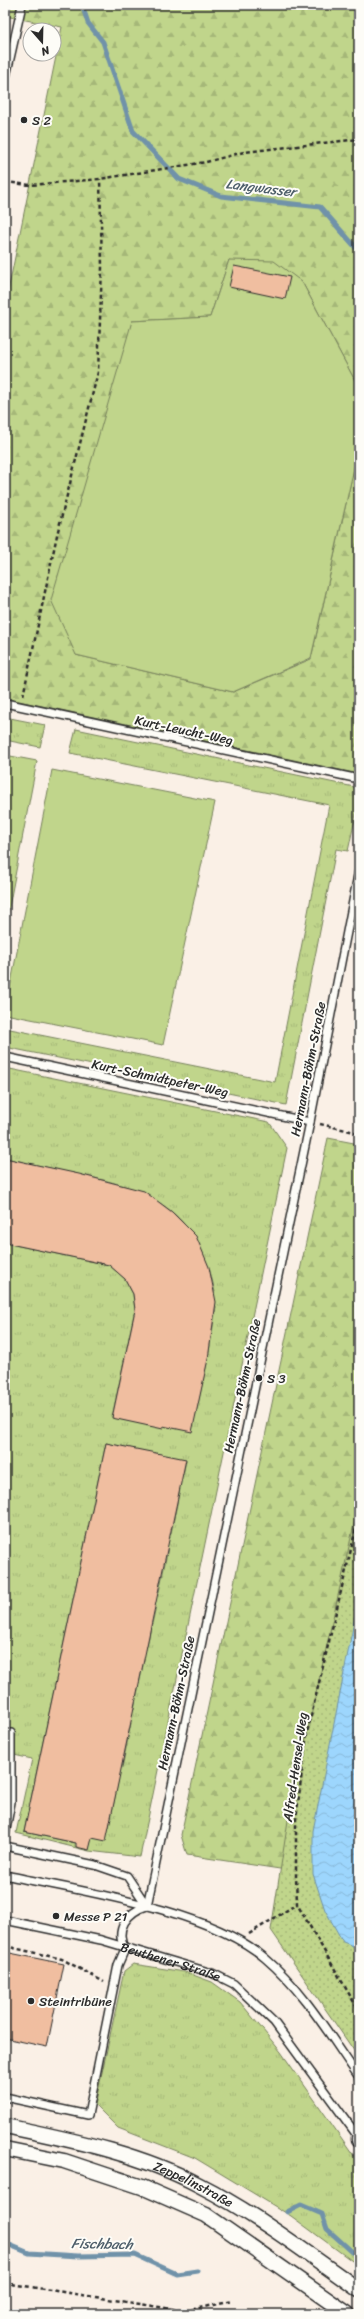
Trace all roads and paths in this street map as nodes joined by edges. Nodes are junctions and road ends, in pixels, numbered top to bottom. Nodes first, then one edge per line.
1 (22, 5) edge
2 (5, 81) edge
3 (359, 139) edge
4 (100, 179) junction
5 (5, 182) edge
6 (5, 703) edge
7 (21, 706) junction
8 (359, 779) edge
9 (359, 870) edge
10 (5, 1057) edge
11 (310, 1122) junction
12 (359, 1132) edge
13 (359, 1516) edge
14 (10, 1733) dead end
15 (5, 1835) edge
16 (5, 1846) edge
17 (5, 1875) edge
18 (298, 1904) junction
19 (147, 1906) junction
20 (5, 1920) edge
21 (238, 1940) junction
22 (5, 1946) edge
23 (125, 1949) junction
24 (114, 1986) junction
25 (359, 2011) edge
26 (359, 2077) edge
27 (5, 2097) edge
28 (5, 2126) edge
29 (359, 2138) edge
30 (5, 2149) edge
31 (5, 2283) edge
32 (359, 2290) edge
33 (232, 2301) dead end
34 (348, 2314) edge

1 - 2 lane
3 - 4 path
4 - 5 path
4 - 7 path
6 - 7 lane, Kurt-Leucht-Weg
7 - 8 lane, Kurt-Leucht-Weg
9 - 11 lane, Hermann-Böhm-Straße
10 - 11 lane, Kurt-Schmidtpeter-Weg
11 - 12 path
11 - 19 lane, Hermann-Böhm-Straße
13 - 18 path, Alfred-Hensel-Weg
14 - 15 lane
16 - 19 lane
17 - 19 lane
18 - 21 path
18 - 25 path, Alfred-Hensel-Weg
19 - 21 lane
19 - 23 lane, Beuthener Straße
20 - 23 lane
21 - 26 lane
22 - 24 path
23 - 24 lane
23 - 29 lane, Beuthener Straße
24 - 27 lane
28 - 32 street, Zeppelinstraße
30 - 34 street, Zeppelinstraße
31 - 33 path

